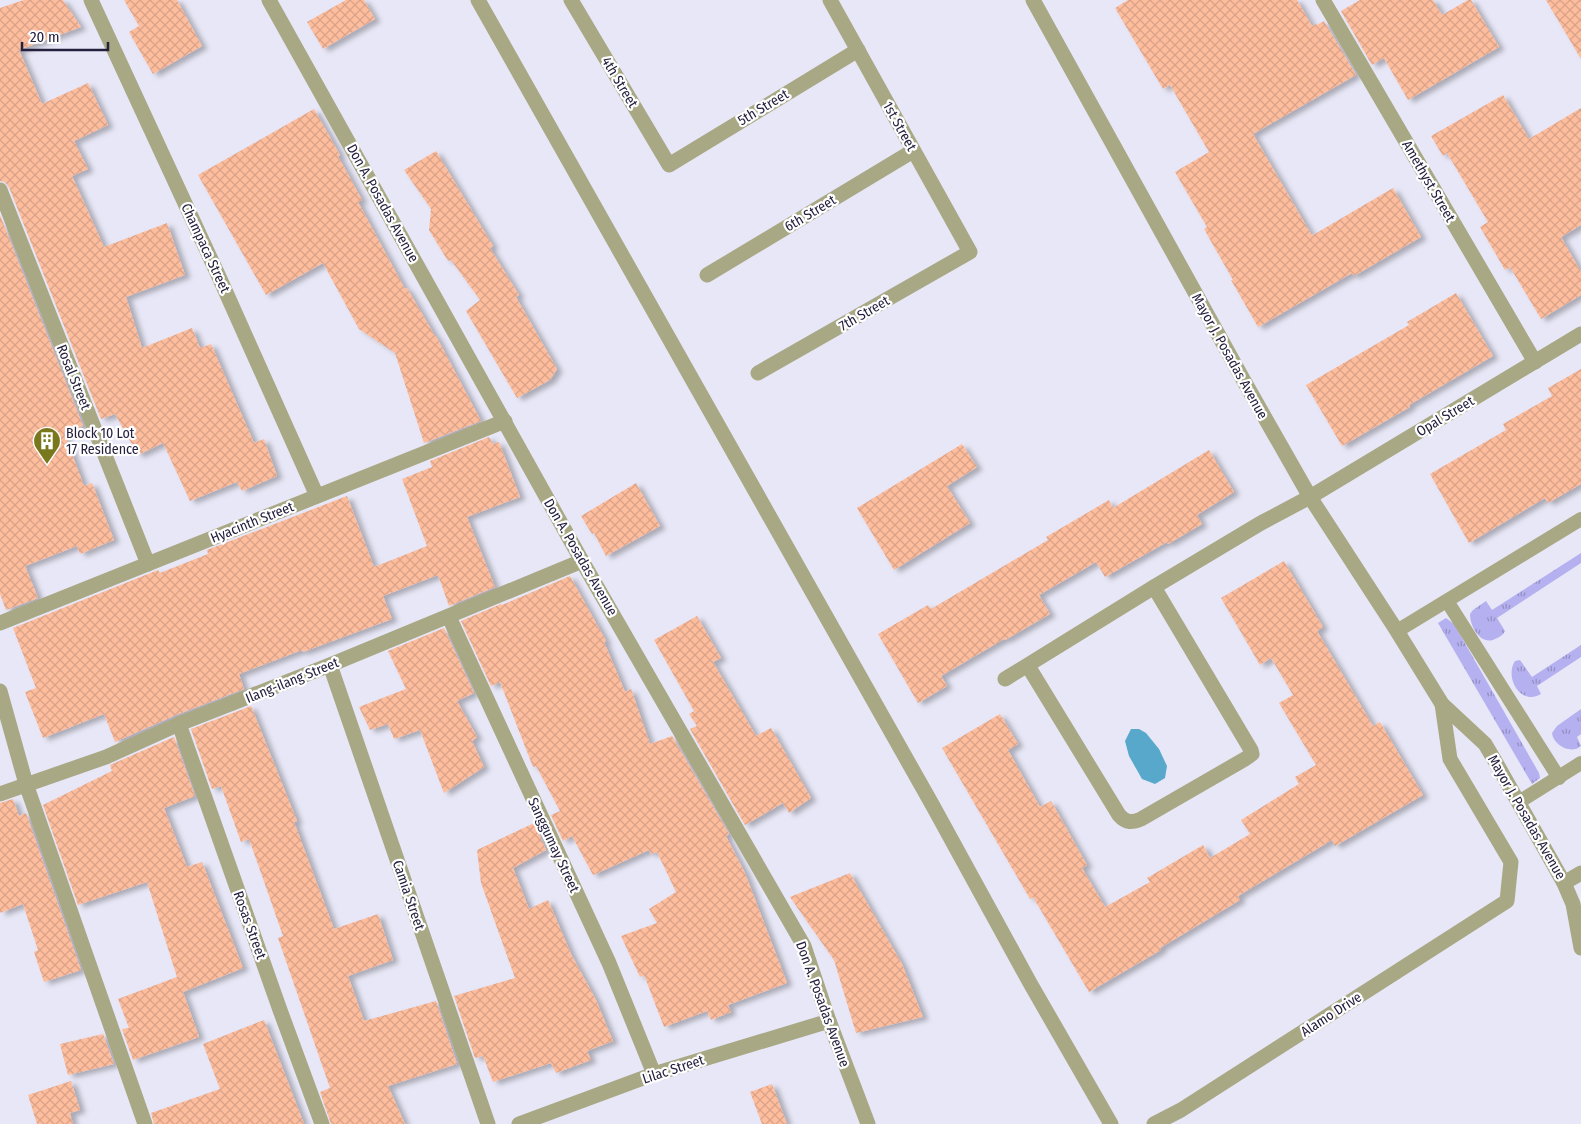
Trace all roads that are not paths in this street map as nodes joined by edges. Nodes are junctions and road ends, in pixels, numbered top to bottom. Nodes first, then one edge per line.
1 (92, 0) edge
2 (270, 0) edge
3 (478, 0) edge
4 (571, 0) edge
5 (830, 0) edge
6 (1033, 0) edge
7 (1329, 2) edge
8 (858, 50) junction
9 (913, 151) junction
10 (668, 165) joint
11 (0, 190) edge
12 (970, 252) joint
13 (707, 275) dead end
14 (1581, 334) edge
15 (1535, 362) junction
16 (758, 373) dead end
17 (505, 422) junction
18 (317, 496) junction
19 (1310, 497) junction
20 (1581, 519) edge
21 (582, 561) junction
22 (148, 564) junction
23 (1154, 586) junction
24 (1446, 601) junction
25 (448, 617) junction
26 (0, 623) edge
27 (1398, 631) junction
28 (330, 665) junction
29 (1028, 666) junction
30 (1005, 678) dead end
31 (0, 692) edge
32 (1442, 704) junction
33 (179, 724) junction
34 (1581, 764) edge
35 (1559, 778) junction
36 (26, 784) junction
37 (0, 794) edge
38 (1519, 802) junction
39 (1581, 873) edge
40 (1564, 883) junction
41 (1507, 901) joint
42 (1581, 948) edge
43 (829, 1021) junction
44 (654, 1074) junction
45 (145, 1124) edge
46 (322, 1124) edge
47 (488, 1124) edge
48 (519, 1124) edge
49 (868, 1124) edge
50 (1111, 1124) edge
51 (1154, 1124) edge

1 - 18 street, Champaca Street
2 - 17 street, Don A. Posadas Avenue
3 - 50 street
4 - 10 street, 4th Street
5 - 8 street, 1st Street
6 - 19 street, Mayor J. Posadas Avenue
7 - 15 street, Amethyst Street
8 - 9 street, 1st Street
8 - 10 street, 5th Street
9 - 12 street, 1st Street
9 - 13 street, 6th Street
11 - 22 street, Rosal Street
12 - 16 street, 7th Street
14 - 15 street, Opal Street
15 - 19 street, Opal Street
17 - 18 street, Hyacinth Street
17 - 21 street, Don A. Posadas Avenue
18 - 22 street, Hyacinth Street
19 - 23 street, Opal Street
19 - 27 street, Mayor J. Posadas Avenue
20 - 24 lane
21 - 25 street, Ilang-ilang Street
21 - 43 street, Don A. Posadas Avenue
22 - 26 street, Hyacinth Street
23 - 29 street, Opal Street
23 - 29 street
24 - 27 lane
24 - 35 lane
25 - 28 street, Ilang-ilang Street
25 - 44 street, Sanggumay Street
27 - 32 street, Mayor J. Posadas Avenue
28 - 33 street, Ilang-ilang Street
28 - 47 street, Camia Street
29 - 30 street, Opal Street
31 - 36 street
32 - 38 street, Mayor J. Posadas Avenue
32 - 41 street, Mayor J. Posadas Avenue
33 - 36 street, Ilang-ilang Street
33 - 46 street, Rosas Street
34 - 35 lane
35 - 38 lane
36 - 37 street, Ilang-ilang Street
36 - 45 street
38 - 40 street, Mayor J. Posadas Avenue
39 - 40 street
40 - 42 street, Mayor J. Posadas Avenue
41 - 51 street, Alamo Drive
43 - 44 street, Lilac Street
43 - 49 street, Don A. Posadas Avenue
44 - 48 street, Lilac Street

